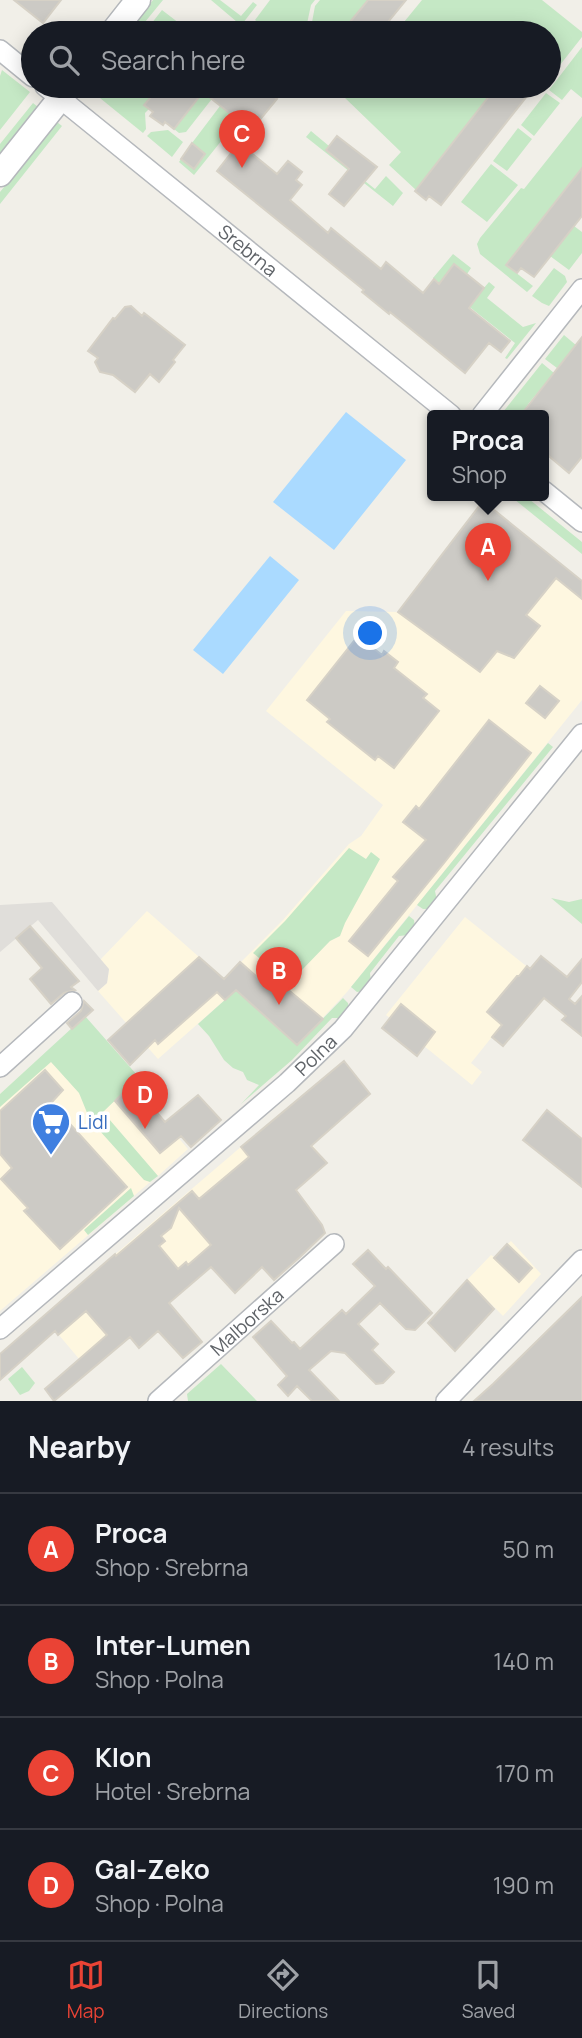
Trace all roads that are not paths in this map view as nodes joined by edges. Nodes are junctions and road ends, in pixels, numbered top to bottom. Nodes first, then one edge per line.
1 (138, 0) edge
2 (121, 21) edge
3 (0, 50) edge
4 (21, 67) edge
5 (52, 98) edge
6 (68, 98) edge
7 (0, 174) edge
8 (582, 289) edge
9 (445, 410) edge
10 (486, 410) edge
11 (549, 495) edge
12 (582, 522) edge
13 (582, 734) edge
14 (72, 1002) dead end
15 (0, 1067) edge
16 (334, 1244) dead end
17 (582, 1260) edge
18 (0, 1329) edge
19 (158, 1401) edge
20 (446, 1401) edge

1 - 2 street
3 - 4 street
5 - 7 street
6 - 9 street, Srebrna
8 - 10 street
11 - 12 street
13 - 18 street, Polna
14 - 15 street
16 - 19 street, Malborska
17 - 20 street

